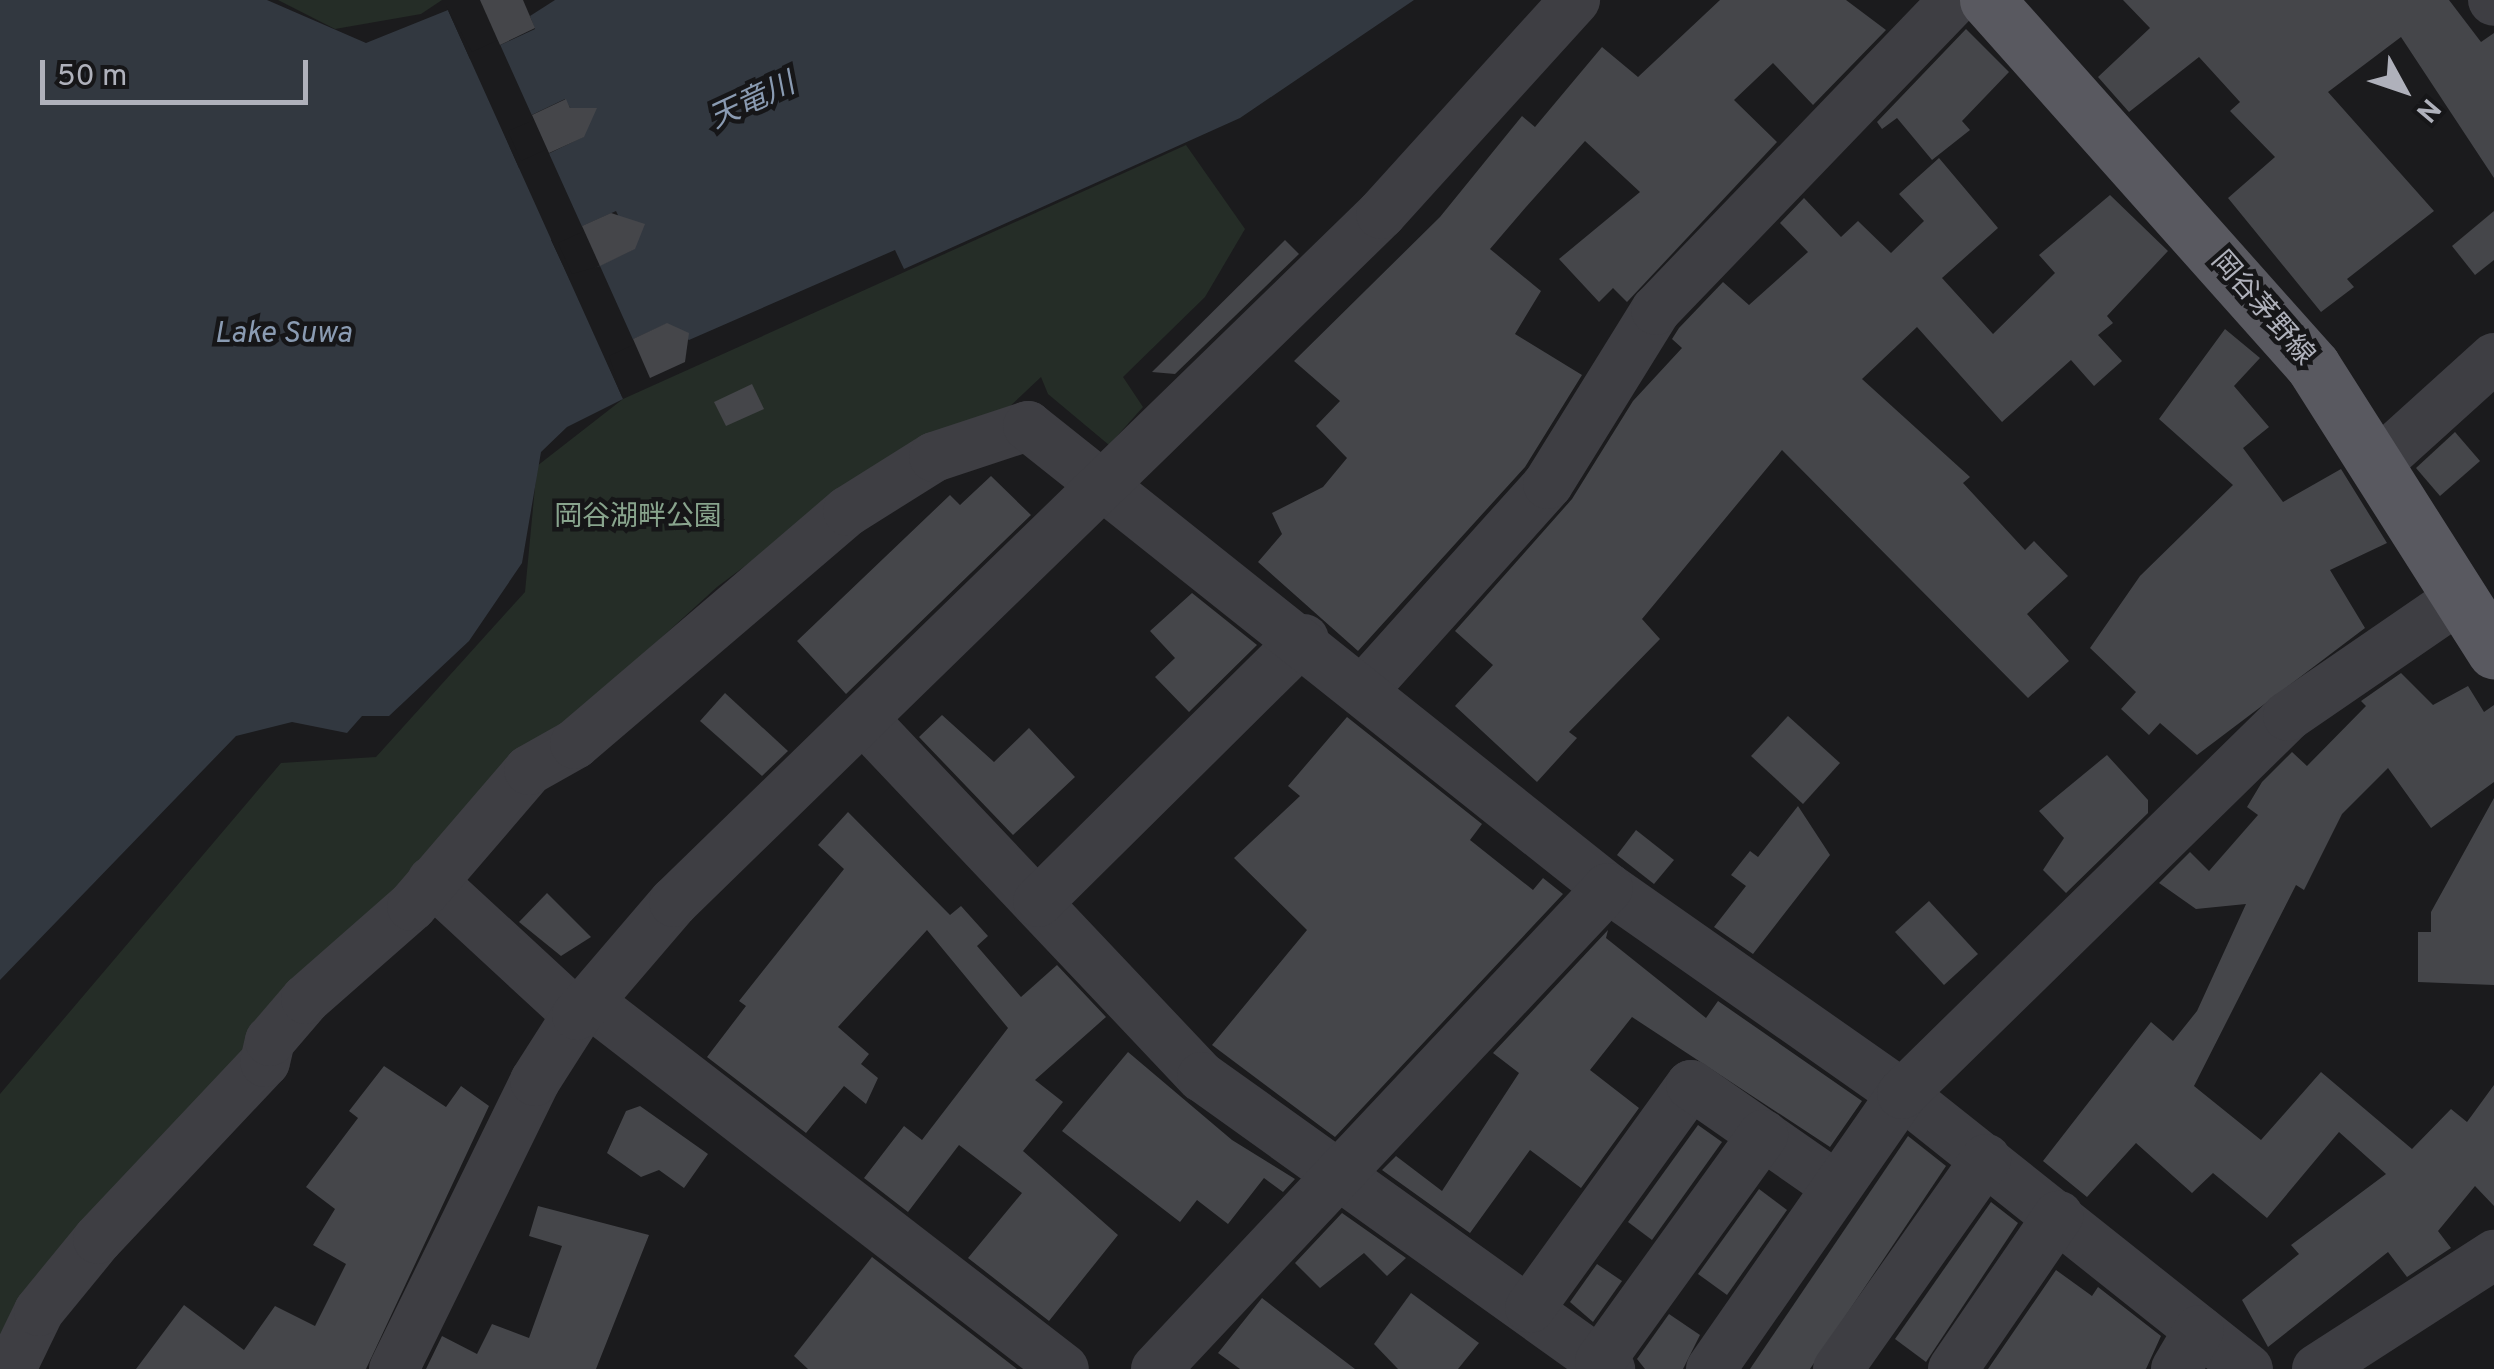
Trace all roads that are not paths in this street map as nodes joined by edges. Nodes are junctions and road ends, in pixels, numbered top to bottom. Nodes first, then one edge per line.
1 (1576, 0) edge
2 (1954, 0) edge
3 (1986, 0) edge
4 (2494, 358) edge
5 (2379, 462) junction
6 (1106, 486) junction
7 (2462, 597) junction
8 (1304, 639) junction
9 (2494, 651) edge
10 (1365, 688) junction
11 (863, 720) junction
12 (437, 887) junction
13 (1608, 888) junction
14 (1038, 902) junction
15 (583, 1009) junction
16 (1902, 1094) junction
17 (1763, 1135) junction
18 (1986, 1159) junction
19 (1340, 1169) junction
20 (1837, 1186) junction
21 (2058, 1216) junction
22 (2494, 1255) edge
23 (1530, 1308) junction
24 (2187, 1350) edge
25 (1606, 1365) edge
26 (11, 1369) edge
27 (394, 1369) edge
28 (1064, 1369) edge
29 (1156, 1369) edge
30 (1710, 1369) edge
31 (1838, 1369) edge
32 (1953, 1369) edge
33 (2248, 1369) edge
34 (2318, 1369) edge

1 - 6 street
2 - 10 street
3 - 5 main road, 岡谷茅野線
4 - 5 street
5 - 7 main road, 岡谷茅野線
6 - 8 street
6 - 11 street
6 - 12 street
7 - 9 main road, 岡谷茅野線
7 - 16 street
8 - 10 street
8 - 14 street
10 - 13 street
11 - 14 street
11 - 15 street
12 - 15 street
12 - 26 street
13 - 16 street
13 - 19 street
14 - 19 street
15 - 27 street
15 - 28 street
16 - 18 street
16 - 20 street
17 - 20 street
17 - 23 street
17 - 25 street
18 - 21 street
18 - 31 street
19 - 23 street
19 - 29 street
20 - 30 street
21 - 24 street
21 - 32 street
22 - 34 street
23 - 25 street
24 - 33 street

